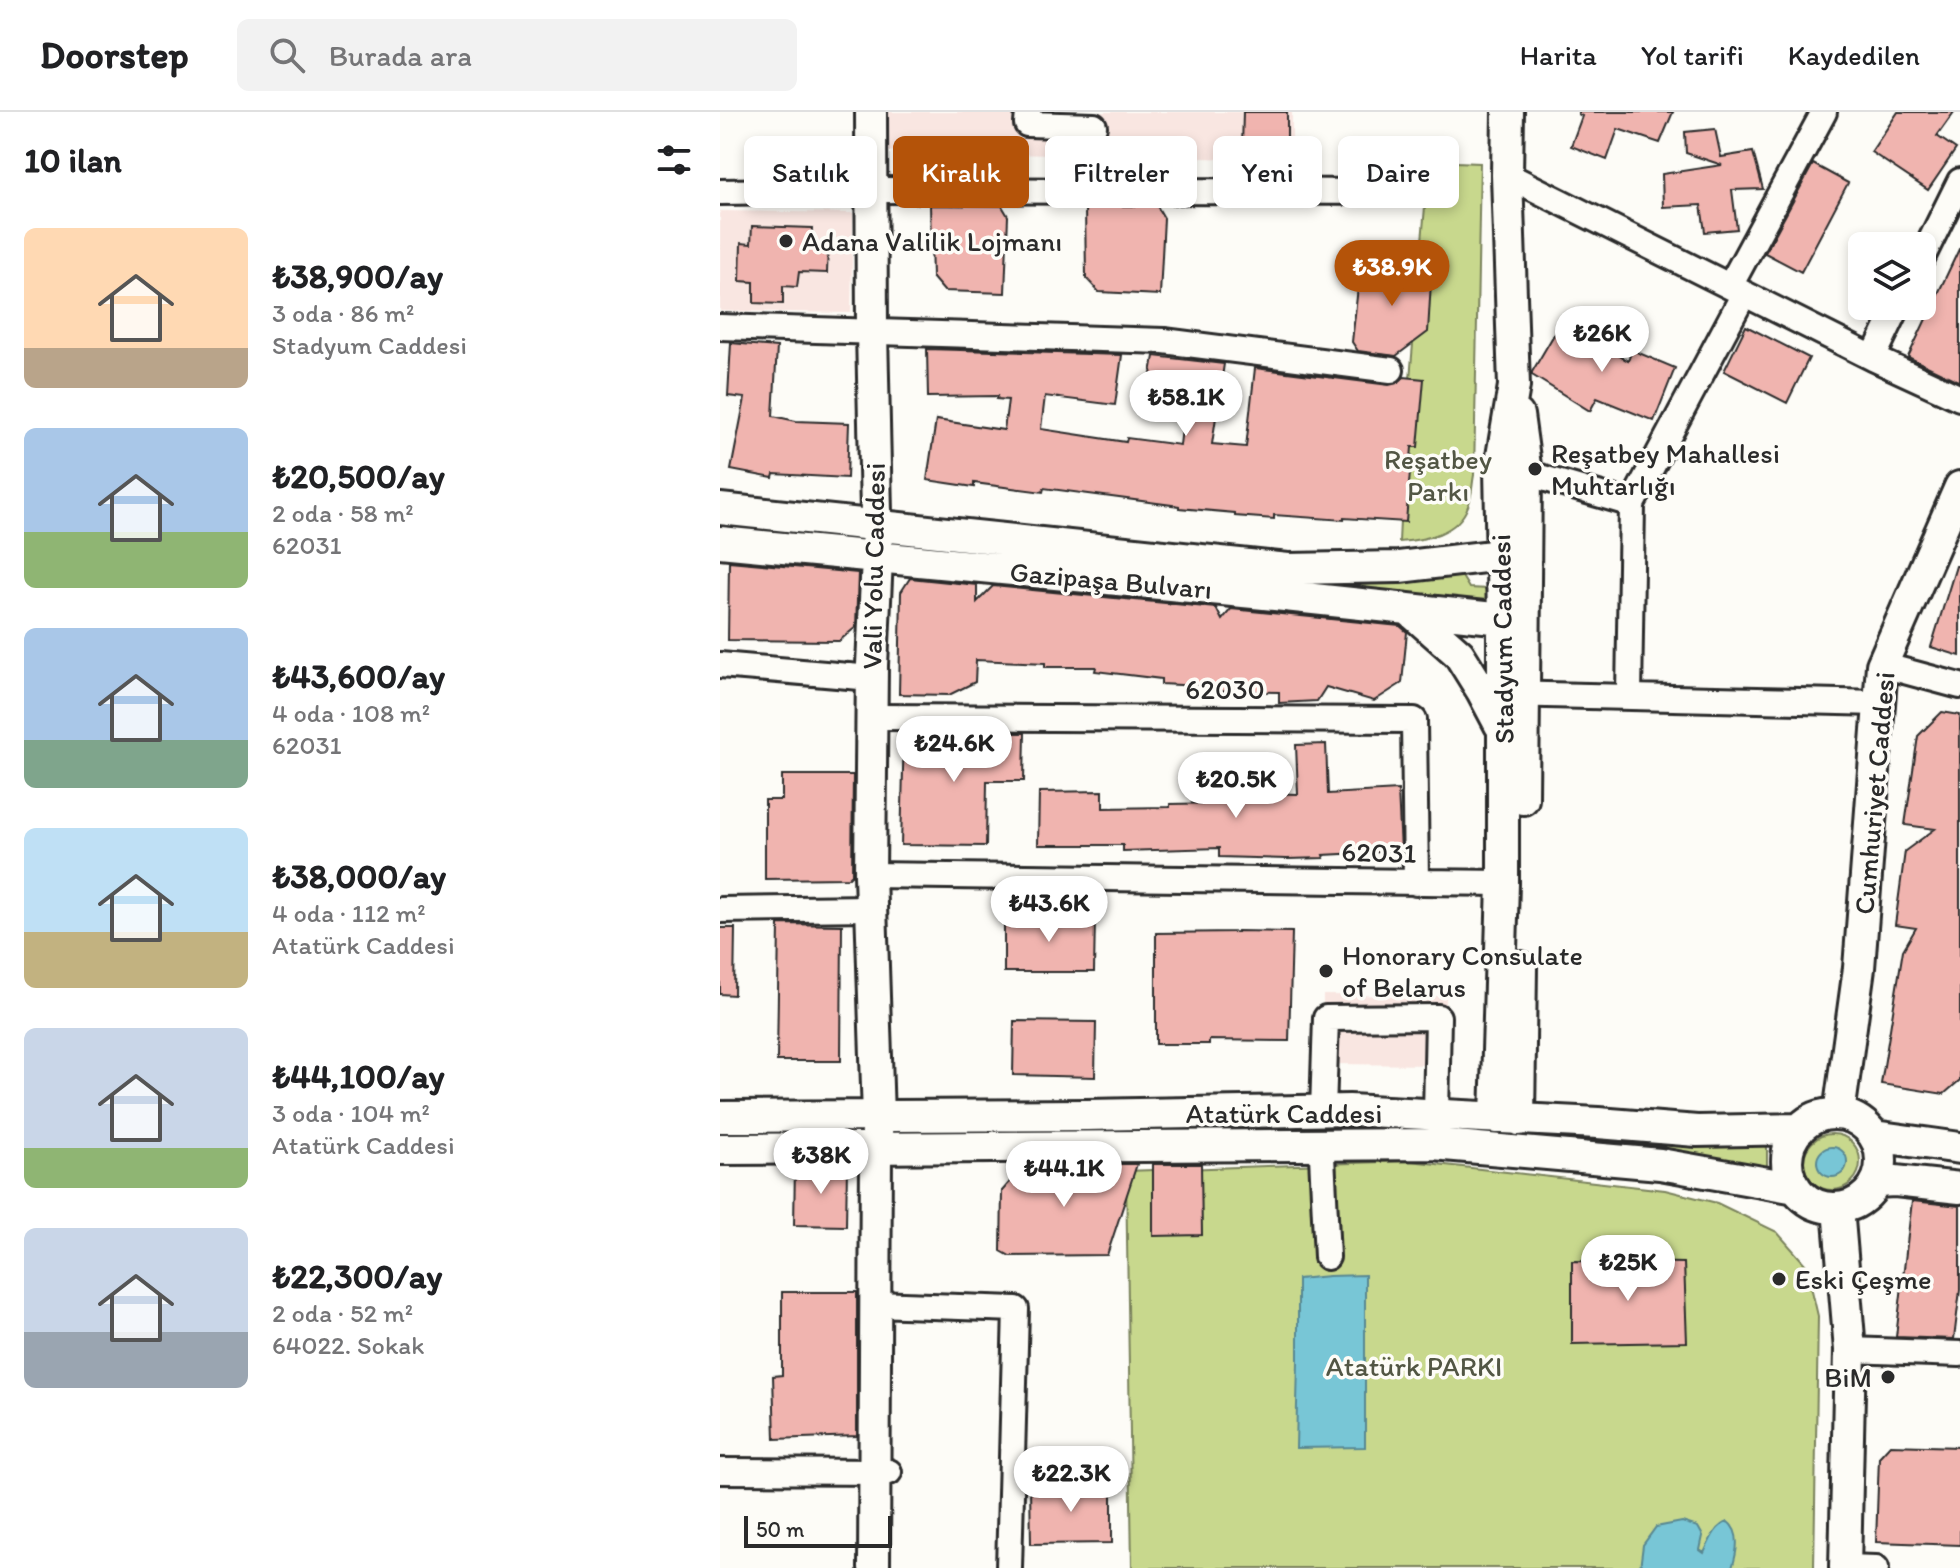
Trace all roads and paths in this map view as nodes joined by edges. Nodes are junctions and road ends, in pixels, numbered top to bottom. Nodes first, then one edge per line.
1 (871, 112) edge
2 (1028, 112) edge
3 (1508, 112) edge
4 (1824, 112) edge
5 (1094, 126) dead end
6 (871, 136) edge
7 (1507, 175) junction
8 (1960, 181) edge
9 (877, 190) edge
10 (720, 192) edge
11 (744, 192) edge
12 (1338, 192) edge
13 (872, 208) edge
14 (1935, 232) edge
15 (1737, 290) junction
16 (1891, 320) edge
17 (720, 327) edge
18 (872, 332) junction
19 (1873, 358) junction
20 (1391, 370) dead end
21 (1960, 398) edge
22 (1513, 470) junction
23 (1960, 487) edge
24 (1632, 504) junction
25 (720, 509) edge
26 (876, 525) junction
27 (720, 542) edge
28 (1501, 555) junction
29 (877, 558) junction
30 (1434, 563) junction
31 (1408, 609) junction
32 (1503, 619) junction
33 (720, 665) edge
34 (1882, 665) junction
35 (872, 678) junction
36 (1960, 686) edge
37 (1514, 694) junction
38 (1629, 696) junction
39 (1879, 703) junction
40 (873, 717) junction
41 (1503, 731) junction
42 (870, 875) junction
43 (1416, 883) junction
44 (1503, 883) junction
45 (872, 908) junction
46 (720, 910) edge
47 (1323, 1111) junction
48 (1839, 1114) junction
49 (1436, 1115) junction
50 (720, 1117) edge
51 (878, 1117) junction
52 (1508, 1119) junction
53 (1800, 1129) junction
54 (1874, 1136) junction
55 (1960, 1148) edge
56 (720, 1149) edge
57 (882, 1149) junction
58 (1322, 1156) dead end
59 (1876, 1182) junction
60 (1796, 1188) junction
61 (1960, 1188) edge
62 (1838, 1208) junction
63 (1327, 1257) dead end
64 (882, 1304) junction
65 (1850, 1350) junction
66 (1960, 1354) edge
67 (720, 1471) edge
68 (882, 1472) junction
69 (874, 1568) edge
70 (889, 1568) edge
71 (1009, 1568) edge
72 (1845, 1568) edge
73 (1876, 1568) edge

1 - 6 main road, Vali Yolu Caddesi
2 - 5 street
3 - 7 main road, Stadyum Caddesi
4 - 15 street
7 - 15 street
7 - 22 main road, Stadyum Caddesi
8 - 14 street
9 - 12 street
10 - 11 street
13 - 18 main road, Vali Yolu Caddesi
15 - 19 street
15 - 24 street
16 - 19 street
17 - 18 street
18 - 20 street
18 - 26 main road, Vali Yolu Caddesi
19 - 21 street
22 - 24 street
22 - 28 main road, Stadyum Caddesi
22 - 30 main road
22 - 37 main road
23 - 34 main road, Cumhuriyet Caddesi
24 - 38 street
25 - 26 main road, Gazipaşa Bulvarı
26 - 29 main road, Vali Yolu Caddesi
26 - 30 main road, Gazipaşa Bulvarı
27 - 29 main road, Gazipaşa Bulvarı
28 - 30 main road, Gazipaşa Bulvarı
28 - 32 main road, Stadyum Caddesi
29 - 31 main road, Gazipaşa Bulvarı
29 - 35 main road, Vali Yolu Caddesi
31 - 32 main road, Gazipaşa Bulvarı
31 - 41 main road
32 - 37 main road, Stadyum Caddesi
33 - 35 street
34 - 36 street
34 - 39 main road, Cumhuriyet Caddesi
35 - 40 main road, Vali Yolu Caddesi
37 - 38 street
37 - 41 main road, Stadyum Caddesi
37 - 52 main road
38 - 39 street
39 - 48 main road, Cumhuriyet Caddesi
40 - 42 main road, Vali Yolu Caddesi
40 - 43 street, 62030
41 - 44 main road, Stadyum Caddesi
42 - 43 street, 62031
42 - 45 main road, Vali Yolu Caddesi
43 - 44 street, 62031
44 - 52 main road, Stadyum Caddesi
45 - 46 street
45 - 51 main road, Vali Yolu Caddesi
47 - 49 main road, Atatürk Caddesi
47 - 49 street
47 - 51 main road, Atatürk Caddesi
48 - 53 main road
48 - 54 main road
49 - 52 main road, Atatürk Caddesi
50 - 51 main road, Atatürk Caddesi
51 - 57 main road, Vali Yolu Caddesi
52 - 53 main road, Atatürk Caddesi
53 - 60 main road
54 - 55 main road
54 - 59 main road
56 - 57 main road, Atatürk Caddesi
57 - 60 main road, Atatürk Caddesi
57 - 64 main road, Vali Yolu Caddesi
58 - 63 street
59 - 61 main road
59 - 62 main road
60 - 62 main road
62 - 65 main road
64 - 68 main road, Vali Yolu Caddesi
64 - 71 street
65 - 66 street
65 - 72 main road
67 - 68 street
68 - 69 main road
68 - 70 main road
72 - 73 street

